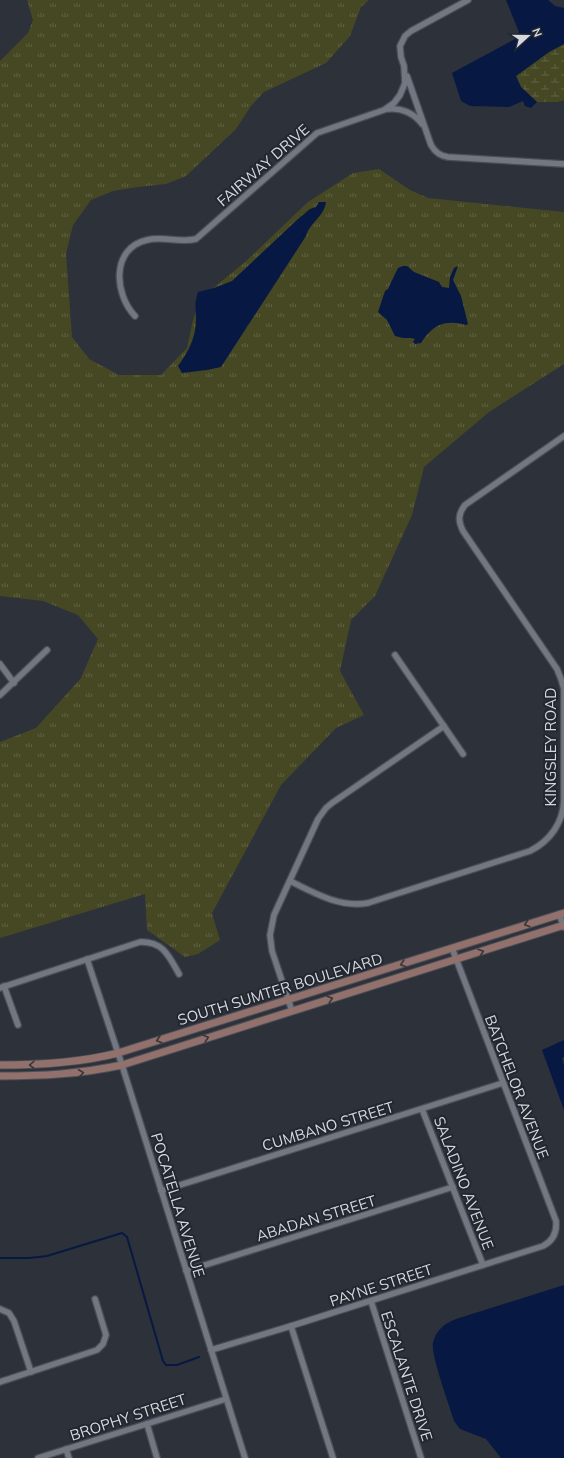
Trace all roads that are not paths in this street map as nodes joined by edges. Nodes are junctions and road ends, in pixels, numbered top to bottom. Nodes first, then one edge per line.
1 (468, 0) edge
2 (404, 66) junction
3 (384, 110) junction
4 (426, 131) junction
5 (564, 164) edge
6 (134, 316) dead end
7 (564, 436) edge
8 (47, 650) dead end
9 (395, 655) dead end
10 (0, 664) edge
11 (14, 683) junction
12 (0, 695) edge
13 (444, 726) junction
14 (463, 754) dead end
15 (562, 822) edge
16 (290, 880) junction
17 (561, 913) edge
18 (564, 926) edge
19 (452, 948) junction
20 (87, 959) junction
21 (456, 960) junction
22 (179, 974) dead end
23 (2, 987) edge
24 (288, 1000) junction
25 (292, 1011) junction
26 (18, 1026) dead end
27 (118, 1053) junction
28 (122, 1064) junction
29 (0, 1065) edge
30 (0, 1076) edge
31 (502, 1083) junction
32 (422, 1109) junction
33 (453, 1187) junction
34 (161, 1191) junction
35 (554, 1236) joint
36 (482, 1265) junction
37 (186, 1271) junction
38 (95, 1299) dead end
39 (370, 1301) junction
40 (0, 1309) edge
41 (291, 1326) junction
42 (211, 1350) junction
43 (31, 1372) junction
44 (0, 1382) edge
45 (226, 1399) junction
46 (147, 1424) junction
47 (66, 1449) junction
48 (38, 1458) edge
49 (69, 1458) edge
50 (157, 1458) edge
51 (245, 1458) edge
52 (333, 1458) edge
53 (421, 1458) edge

1 - 2 street, FAIRWAY DRIVE
2 - 3 street, FAIRWAY DRIVE
2 - 4 street
3 - 4 street
3 - 6 street, FAIRWAY DRIVE
4 - 5 street
7 - 15 street, KINGSLEY ROAD
8 - 11 street
9 - 13 street
10 - 11 street
11 - 12 street
13 - 14 street
13 - 16 street
15 - 16 street, KINGSLEY ROAD
16 - 24 street
17 - 18 street
17 -> 19 main road, SOUTH SUMTER BOULEVARD
21 -> 18 main road, SOUTH SUMTER BOULEVARD
19 - 21 street, BATCHELOR AVENUE
19 -> 24 main road, SOUTH SUMTER BOULEVARD
20 - 22 street
20 - 23 street
20 - 27 street, POCATELLA AVENUE
25 -> 21 main road, SOUTH SUMTER BOULEVARD
21 - 31 street, BATCHELOR AVENUE
23 - 26 street
24 - 25 street
24 -> 27 main road, SOUTH SUMTER BOULEVARD
28 -> 25 main road, SOUTH SUMTER BOULEVARD
27 - 28 street, POCATELLA AVENUE
27 -> 29 main road, SOUTH SUMTER BOULEVARD
30 -> 28 main road, SOUTH SUMTER BOULEVARD
28 - 34 street, POCATELLA AVENUE
31 - 32 street, CUMBANO STREET
31 - 35 street, BATCHELOR AVENUE
32 - 33 street, SALADINO AVENUE
32 - 34 street, CUMBANO STREET
33 - 36 street, SALADINO AVENUE
33 - 37 street, ABADAN STREET
34 - 37 street, POCATELLA AVENUE
35 - 36 street, PAYNE STREET
36 - 39 street, PAYNE STREET
37 - 42 street, POCATELLA AVENUE
38 - 43 street
39 - 41 street, PAYNE STREET
39 - 53 street, ESCALANTE DRIVE
40 - 43 street
41 - 42 street, PAYNE STREET
41 - 52 street
42 - 45 street, POCATELLA AVENUE
43 - 44 street
45 - 46 street, BROPHY STREET
45 - 51 street, POCATELLA AVENUE
46 - 47 street, BROPHY STREET
46 - 50 street
47 - 48 street, BROPHY STREET
47 - 49 street

